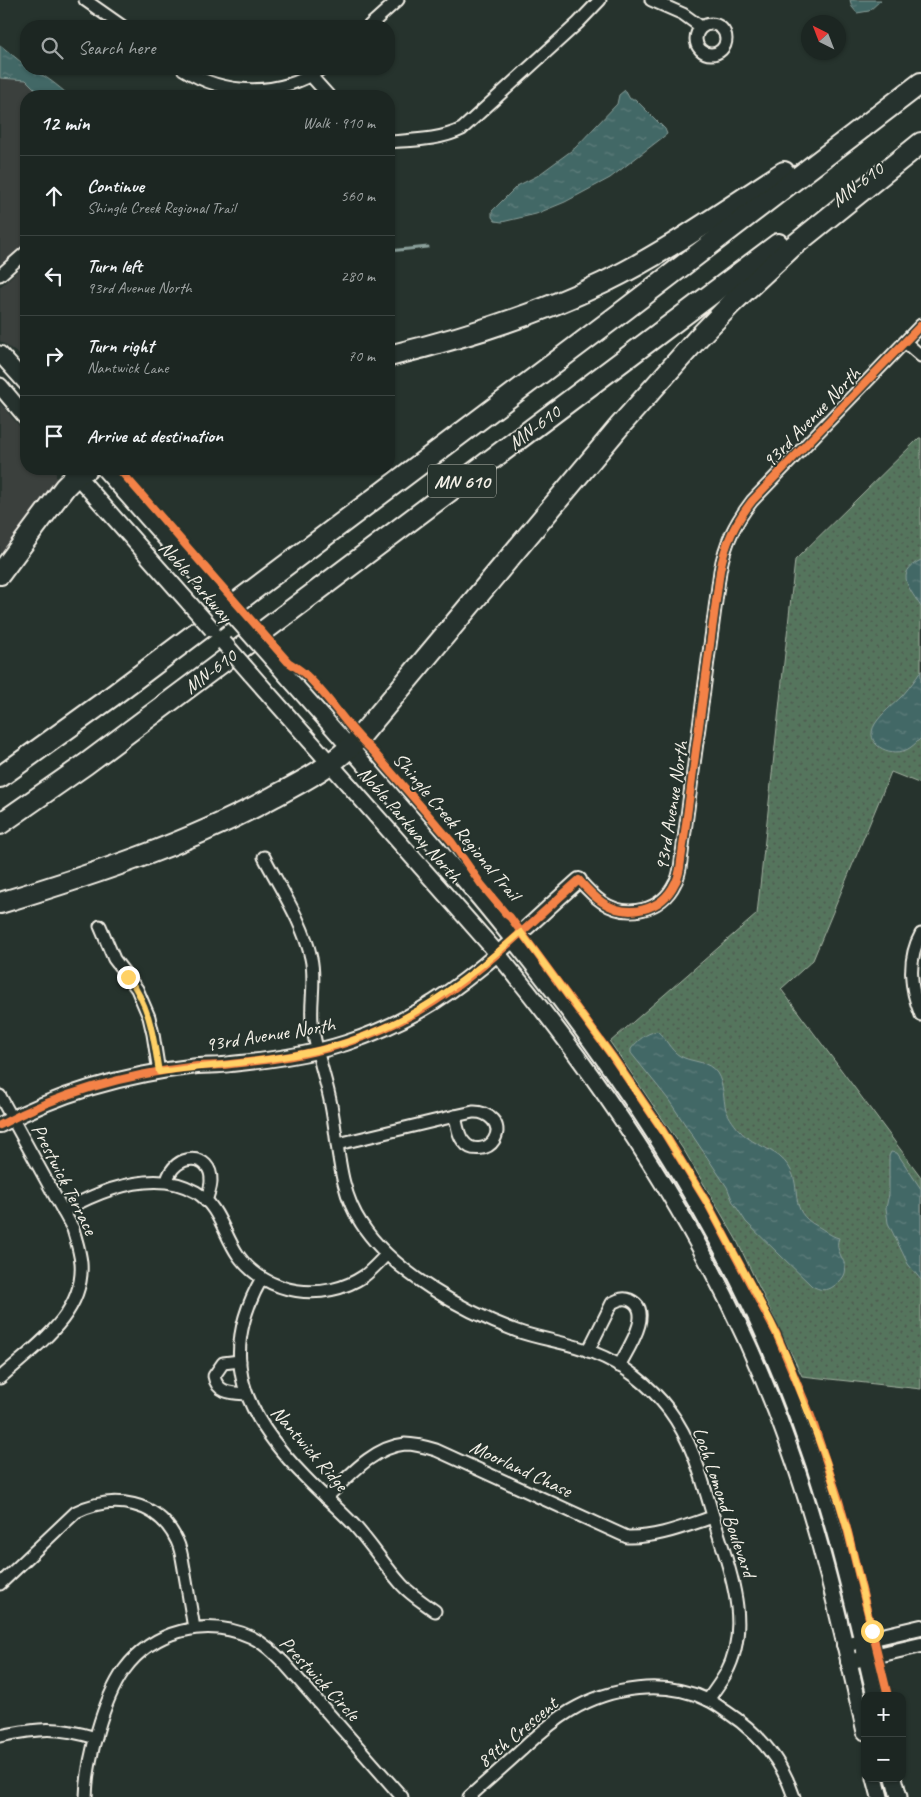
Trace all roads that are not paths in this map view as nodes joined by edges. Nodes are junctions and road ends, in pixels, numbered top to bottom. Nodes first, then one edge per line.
1 (85, 0) edge
2 (398, 0) edge
3 (600, 0) edge
4 (651, 0) edge
5 (113, 20) edge
6 (376, 20) edge
7 (701, 27) dead end
8 (196, 75) edge
9 (311, 76) joint
10 (921, 83) edge
11 (245, 90) edge
12 (245, 90) edge
13 (324, 90) edge
14 (851, 136) junction
15 (921, 136) edge
16 (395, 141) edge
17 (921, 143) edge
18 (20, 257) edge
19 (0, 275) edge
20 (921, 325) edge
21 (905, 342) junction
22 (0, 354) edge
23 (395, 354) edge
24 (921, 356) edge
25 (20, 376) edge
26 (0, 386) edge
27 (20, 410) edge
28 (75, 475) edge
29 (81, 475) edge
30 (109, 475) edge
31 (20, 546) junction
32 (0, 563) edge
33 (0, 574) edge
34 (272, 659) joint
35 (350, 748) junction
36 (332, 764) junction
37 (0, 777) edge
38 (0, 824) edge
39 (264, 857) dead end
40 (579, 880) joint
41 (0, 903) edge
42 (100, 926) dead end
43 (921, 934) edge
44 (512, 939) junction
45 (497, 953) junction
46 (921, 1015) edge
47 (317, 1050) junction
48 (159, 1072) junction
49 (0, 1096) edge
50 (455, 1116) dead end
51 (13, 1118) junction
52 (0, 1125) edge
53 (338, 1144) junction
54 (167, 1181) junction
55 (206, 1201) junction
56 (63, 1211) junction
57 (386, 1255) junction
58 (262, 1278) junction
59 (588, 1350) junction
60 (240, 1361) junction
61 (619, 1366) junction
62 (0, 1378) edge
63 (246, 1394) junction
64 (326, 1498) junction
65 (713, 1518) junction
66 (0, 1584) edge
67 (434, 1611) dead end
68 (921, 1627) edge
69 (194, 1628) junction
70 (862, 1641) junction
71 (844, 1645) junction
72 (921, 1645) edge
73 (866, 1658) junction
74 (848, 1662) junction
75 (874, 1692) edge
76 (708, 1700) junction
77 (861, 1716) edge
78 (0, 1736) edge
79 (96, 1738) junction
80 (876, 1782) edge
81 (895, 1782) edge
82 (86, 1797) edge
83 (402, 1797) edge
84 (469, 1797) edge
85 (794, 1797) edge
86 (880, 1797) edge
87 (899, 1797) edge

1 - 5 street
2 - 6 street
3 - 16 street
4 - 7 street
8 - 11 street
9 - 12 street
9 - 13 street
10 - 14 highway, MN 610
14 - 23 highway
14 - 37 highway, MN-610 / MN 610
15 - 38 highway, MN-610 / MN 610
17 - 35 highway
18 - 19 street
20 - 21 street, 93rd Avenue North
21 - 24 street
21 - 40 street, 93rd Avenue North
22 - 25 main road
26 - 27 main road
28 - 31 highway
29 - 36 main road, Noble Parkway, bridge
30 - 34 main road, Noble Parkway, bridge
31 - 32 highway
31 - 33 highway
34 - 35 main road, Noble Parkway North
35 - 36 highway
35 - 44 main road, Noble Parkway North
36 - 41 highway
36 - 45 main road, Noble Parkway North
39 - 47 street, Loch Lomond Boulevard
40 - 44 street, 93rd Avenue North
42 - 48 street
43 - 46 street
44 - 45 street, 93rd Avenue North
44 - 70 main road, Noble Parkway North
45 - 47 street, 93rd Avenue North
45 - 71 main road, Noble Parkway North
47 - 48 street, 93rd Avenue North
47 - 53 street, Loch Lomond Boulevard
48 - 51 street, 93rd Avenue North
49 - 51 street, Prestwick Terrace
50 - 53 street
51 - 52 street, 93rd Avenue North
51 - 56 street, Prestwick Terrace
53 - 57 street, Loch Lomond Boulevard
54 - 55 street
54 - 55 street
54 - 56 street
55 - 58 street
56 - 62 street, Prestwick Terrace
57 - 58 street
57 - 59 street, Loch Lomond Boulevard
58 - 60 street, Nantwick Ridge
59 - 61 street, Loch Lomond Boulevard
59 - 61 street
60 - 63 street, Nantwick Ridge
60 - 63 street
61 - 65 street, Loch Lomond Boulevard
63 - 64 street, Nantwick Ridge
64 - 65 street, Moorland Chase
64 - 67 street, Nantwick Ridge
65 - 76 street, Loch Lomond Boulevard
66 - 69 street
68 - 70 street
69 - 79 street, Prestwick Circle
69 - 83 street, Prestwick Circle
70 - 71 street
70 - 73 main road, Noble Parkway North
71 - 74 main road, Noble Parkway North
72 - 73 street
73 - 74 street
73 - 75 main road, Noble Parkway North
74 - 77 main road, Noble Parkway North
76 - 84 street, 89th Crescent
76 - 85 street, 89th Crescent
78 - 79 street
79 - 82 street, Prestwick Circle
80 - 86 main road
81 - 87 main road

